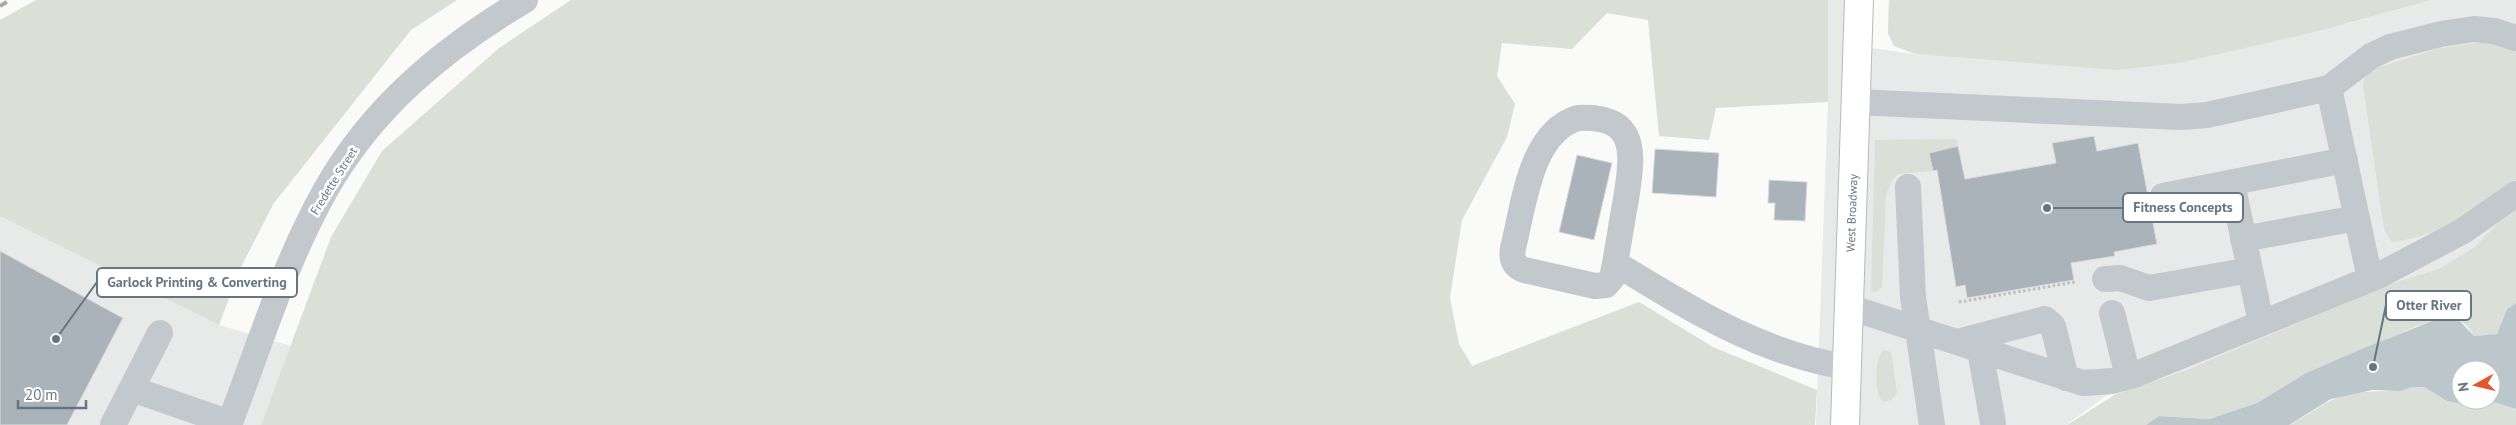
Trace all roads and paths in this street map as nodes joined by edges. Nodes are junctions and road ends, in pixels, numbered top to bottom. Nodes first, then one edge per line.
1 (525, 0) edge
2 (1859, 0) edge
3 (2516, 21) edge
4 (2474, 29) junction
5 (2516, 38) edge
6 (2329, 88) junction
7 (1856, 102) junction
8 (2344, 160) junction
9 (2232, 182) junction
10 (1908, 187) dead end
11 (2516, 194) edge
12 (2163, 196) dead end
13 (2357, 218) junction
14 (2243, 239) junction
15 (1615, 263) junction
16 (2250, 270) junction
17 (2105, 279) dead end
18 (2370, 279) junction
19 (2075, 282) dead end
20 (1958, 302) dead end
21 (1849, 307) junction
22 (2112, 313) dead end
23 (2261, 323) junction
24 (1916, 329) junction
25 (160, 333) dead end
26 (1968, 346) junction
27 (1847, 367) junction
28 (2128, 376) junction
29 (2066, 378) junction
30 (132, 389) junction
31 (1993, 423) dead end
32 (230, 424) edge
33 (113, 425) edge
34 (1845, 425) edge
35 (1932, 425) edge

1 - 32 street, Fredette Street
2 - 7 main road, West Broadway
3 - 4 street
4 - 5 street
4 - 6 street
6 - 7 street
6 - 8 street
7 - 21 main road, West Broadway
8 - 9 street
8 - 13 street
9 - 12 street
9 - 14 street
10 - 24 street
11 - 18 street
13 - 14 street
13 - 18 street
14 - 16 street
15 - 15 street
15 - 27 street
16 - 17 street
16 - 23 street
18 - 23 street
19 - 20 path
21 - 24 street
21 - 27 main road, West Broadway
22 - 28 street
23 - 28 street
24 - 26 street
24 - 35 street
25 - 30 street
26 - 29 street
26 - 29 street
26 - 31 street
27 - 34 main road, West Broadway
28 - 29 street
30 - 32 street
30 - 33 street

